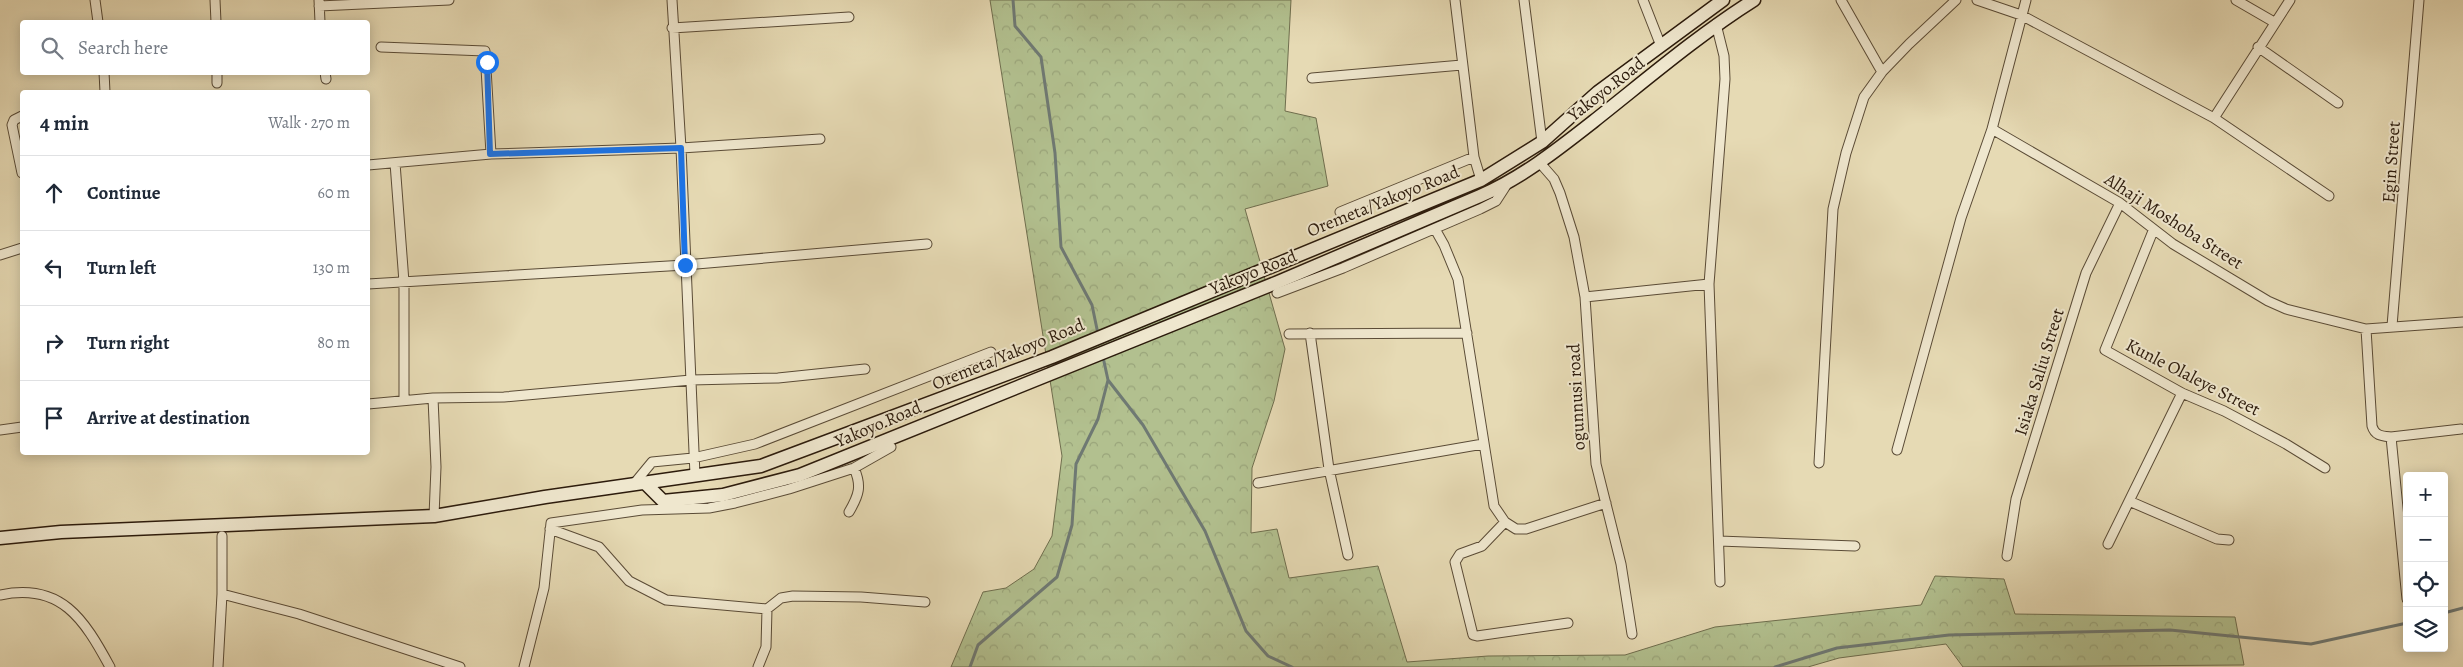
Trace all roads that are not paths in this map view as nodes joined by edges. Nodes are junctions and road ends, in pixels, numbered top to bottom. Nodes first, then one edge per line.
1 (95, 0) edge
2 (215, 0) edge
3 (449, 0) edge
4 (672, 0) edge
5 (1455, 0) edge
6 (1524, 0) edge
7 (1643, 0) edge
8 (1723, 0) edge
9 (1754, 0) edge
10 (1841, 0) edge
11 (1956, 0) edge
12 (1977, 0) edge
13 (2026, 0) edge
14 (2236, 0) edge
15 (2290, 0) edge
16 (2419, 0) edge
17 (319, 3) edge
18 (2021, 15) junction
19 (849, 18) dead end
20 (98, 20) edge
21 (216, 20) edge
22 (320, 20) edge
23 (2274, 22) junction
24 (1716, 24) junction
25 (672, 28) junction
26 (1661, 46) junction
27 (381, 47) dead end
28 (2258, 47) junction
29 (1462, 65) junction
30 (1882, 72) junction
31 (104, 75) edge
32 (217, 75) edge
33 (1312, 78) dead end
34 (217, 83) dead end
35 (106, 90) edge
36 (2338, 102) dead end
37 (20, 117) edge
38 (2214, 118) junction
39 (1992, 129) junction
40 (820, 139) dead end
41 (1542, 142) junction
42 (681, 148) junction
43 (490, 154) junction
44 (1474, 157) junction
45 (20, 163) edge
46 (395, 163) junction
47 (1540, 163) junction
48 (370, 165) edge
49 (1481, 180) junction
50 (1507, 184) junction
51 (2329, 196) dead end
52 (2120, 203) junction
53 (1340, 212) dead end
54 (1435, 229) junction
55 (2154, 231) junction
56 (927, 244) dead end
57 (20, 249) edge
58 (0, 255) edge
59 (685, 265) junction
60 (404, 282) junction
61 (370, 284) edge
62 (1709, 284) junction
63 (1277, 293) dead end
64 (1585, 297) junction
65 (2463, 322) edge
66 (2392, 326) junction
67 (2366, 329) junction
68 (1310, 333) junction
69 (1467, 333) junction
70 (1289, 334) dead end
71 (991, 352) dead end
72 (865, 369) dead end
73 (691, 380) junction
74 (2182, 393) junction
75 (434, 398) junction
76 (404, 400) junction
77 (370, 404) edge
78 (20, 427) edge
79 (2461, 429) dead end
80 (0, 430) edge
81 (2392, 437) junction
82 (1483, 444) junction
83 (891, 447) dead end
84 (1897, 450) dead end
85 (693, 458) junction
86 (1819, 463) dead end
87 (854, 468) junction
88 (2325, 468) dead end
89 (1329, 470) junction
90 (695, 475) junction
91 (1258, 483) dead end
92 (639, 484) junction
93 (2129, 502) junction
94 (1606, 503) junction
95 (849, 512) dead end
96 (434, 516) junction
97 (1505, 522) junction
98 (550, 529) junction
99 (222, 536) dead end
100 (0, 538) edge
101 (2229, 540) dead end
102 (1719, 541) junction
103 (2108, 544) dead end
104 (1855, 546) dead end
105 (1348, 555) dead end
106 (2007, 556) dead end
107 (2404, 562) edge
108 (1720, 582) dead end
109 (222, 594) junction
110 (0, 595) edge
111 (925, 602) dead end
112 (766, 609) junction
113 (1568, 623) dead end
114 (1632, 634) dead end
115 (110, 667) edge
116 (218, 667) edge
117 (460, 667) edge
118 (524, 667) edge
119 (758, 667) edge

1 - 20 street
2 - 21 street
3 - 17 street
4 - 25 street
5 - 29 street
6 - 41 street
7 - 26 street
8 - 26 main road, Oremeta/Yakoyo Road
9 - 24 main road, Yakoyo Road
10 - 30 street
11 - 30 street
12 - 18 street
13 - 18 street
14 - 23 street
15 - 23 street
16 - 66 street, Egin Street
17 - 22 street
18 - 38 street
18 - 39 street
19 - 25 street
23 - 28 street
24 - 47 main road, Yakoyo Road
24 - 62 street
25 - 42 street
26 - 41 main road, Oremeta/Yakoyo Road
27 - 43 street
28 - 36 street
28 - 38 street
29 - 33 street
29 - 44 street
30 - 86 street
31 - 35 street
32 - 34 street
37 - 45 street
38 - 51 street
39 - 52 street, Alhaji Moshoba Street
39 - 84 street
40 - 42 street
41 - 49 main road, Oremeta/Yakoyo Road
42 - 43 street
42 - 59 street
43 - 46 street
44 - 49 street
44 - 53 street
46 - 48 street
46 - 60 street
47 - 50 main road, Yakoyo Road
47 - 64 street, ogunnusi road
49 - 90 main road, Oremeta/Yakoyo Road
50 - 54 street
50 - 92 main road, Yakoyo Road
52 - 55 street, Alhaji Moshoba Street
52 - 106 street, Isiaka Saliu Street
54 - 63 street
54 - 69 street
55 - 67 street, Alhaji Moshoba Street
55 - 74 street, Kunle Olaleye Street
56 - 59 street
57 - 58 street
59 - 60 street
59 - 73 street
60 - 61 street
60 - 76 street
62 - 64 street
62 - 102 street
64 - 94 street, ogunnusi road
65 - 66 street, Alhaji Moshoba Street
66 - 67 street, Alhaji Moshoba Street
67 - 81 street
68 - 69 street
68 - 70 street
68 - 89 street
69 - 82 street
71 - 85 street
72 - 73 street
73 - 75 street
73 - 85 street
74 - 88 street, Kunle Olaleye Street
74 - 93 street
75 - 76 street
75 - 96 street
76 - 77 street
78 - 80 street
79 - 81 street
81 - 107 street
82 - 89 street
82 - 97 street
83 - 87 street
85 - 90 street
85 - 92 street
87 - 95 street
87 - 98 street
89 - 91 street
89 - 105 street
90 - 92 main road, Oremeta/Yakoyo Road
92 - 96 main road, Oremeta/Yakoyo Road
93 - 101 street
93 - 103 street
94 - 97 street
94 - 114 street, ogunnusi road
96 - 100 main road, Oremeta/Yakoyo Road
97 - 113 street
98 - 112 street
98 - 118 street
99 - 109 street
102 - 104 street
102 - 108 street
109 - 116 street
109 - 117 street
110 - 115 street
111 - 112 street
112 - 119 street

